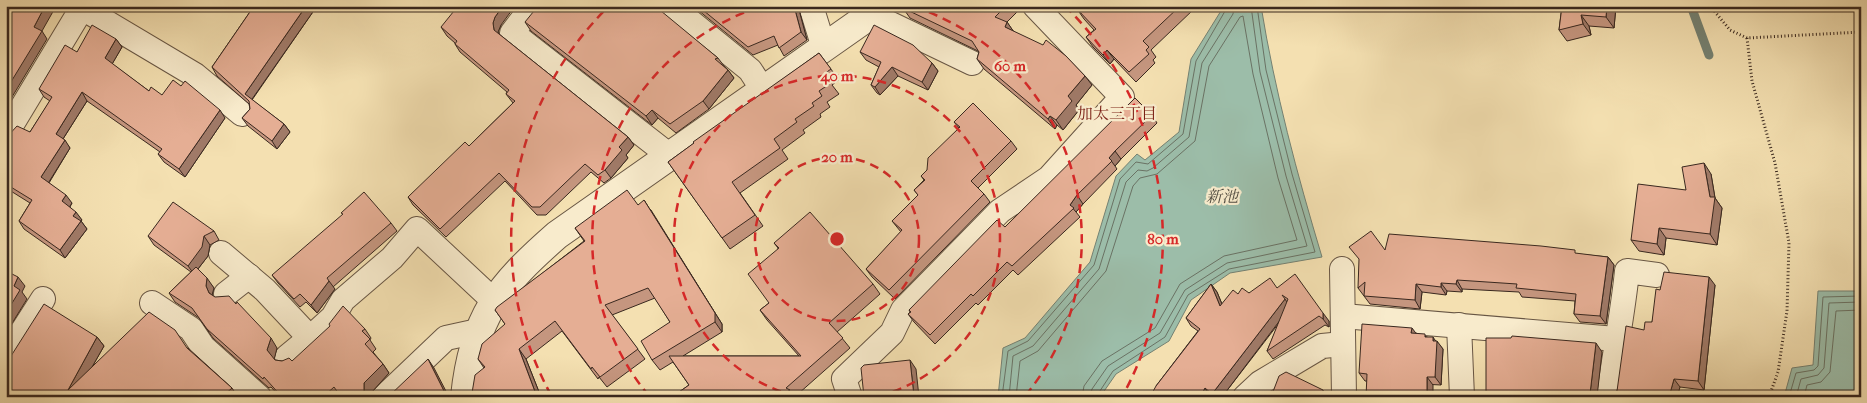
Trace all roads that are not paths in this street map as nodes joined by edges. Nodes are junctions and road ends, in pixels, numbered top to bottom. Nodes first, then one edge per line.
1 (533, 6) edge
2 (671, 6) edge
3 (811, 6) edge
4 (1035, 6) edge
5 (81, 7) edge
6 (874, 10) edge
7 (824, 48) junction
8 (972, 63) dead end
9 (763, 90) junction
10 (242, 114) dead end
11 (6, 134) edge
12 (670, 156) junction
13 (221, 253) dead end
14 (1342, 269) dead end
15 (1657, 275) dead end
16 (249, 276) junction
17 (226, 294) edge
18 (43, 299) dead end
19 (494, 302) junction
20 (152, 303) dead end
21 (1343, 316) junction
22 (1460, 325) junction
23 (478, 331) junction
24 (310, 338) junction
25 (1616, 339) junction
26 (1343, 344) junction
27 (6, 357) edge
28 (287, 358) edge
29 (259, 397) edge
30 (384, 397) edge
31 (465, 397) edge
32 (850, 397) edge
33 (1245, 397) edge
34 (1344, 397) edge
35 (1462, 397) edge
36 (1609, 397) edge

1 - 12 street
2 - 9 street
3 - 7 street
4 - 32 street
5 - 10 street
5 - 11 street
6 - 7 street
6 - 8 street
7 - 9 street
9 - 12 street
12 - 19 street
13 - 16 street
14 - 21 street
15 - 25 street
16 - 17 street
16 - 24 street
18 - 27 street
19 - 23 street
19 - 24 street
20 - 29 street
21 - 22 street
21 - 26 street
22 - 25 street
22 - 35 street
23 - 30 street
23 - 31 street
24 - 28 street
25 - 36 street
26 - 33 street
26 - 34 street

